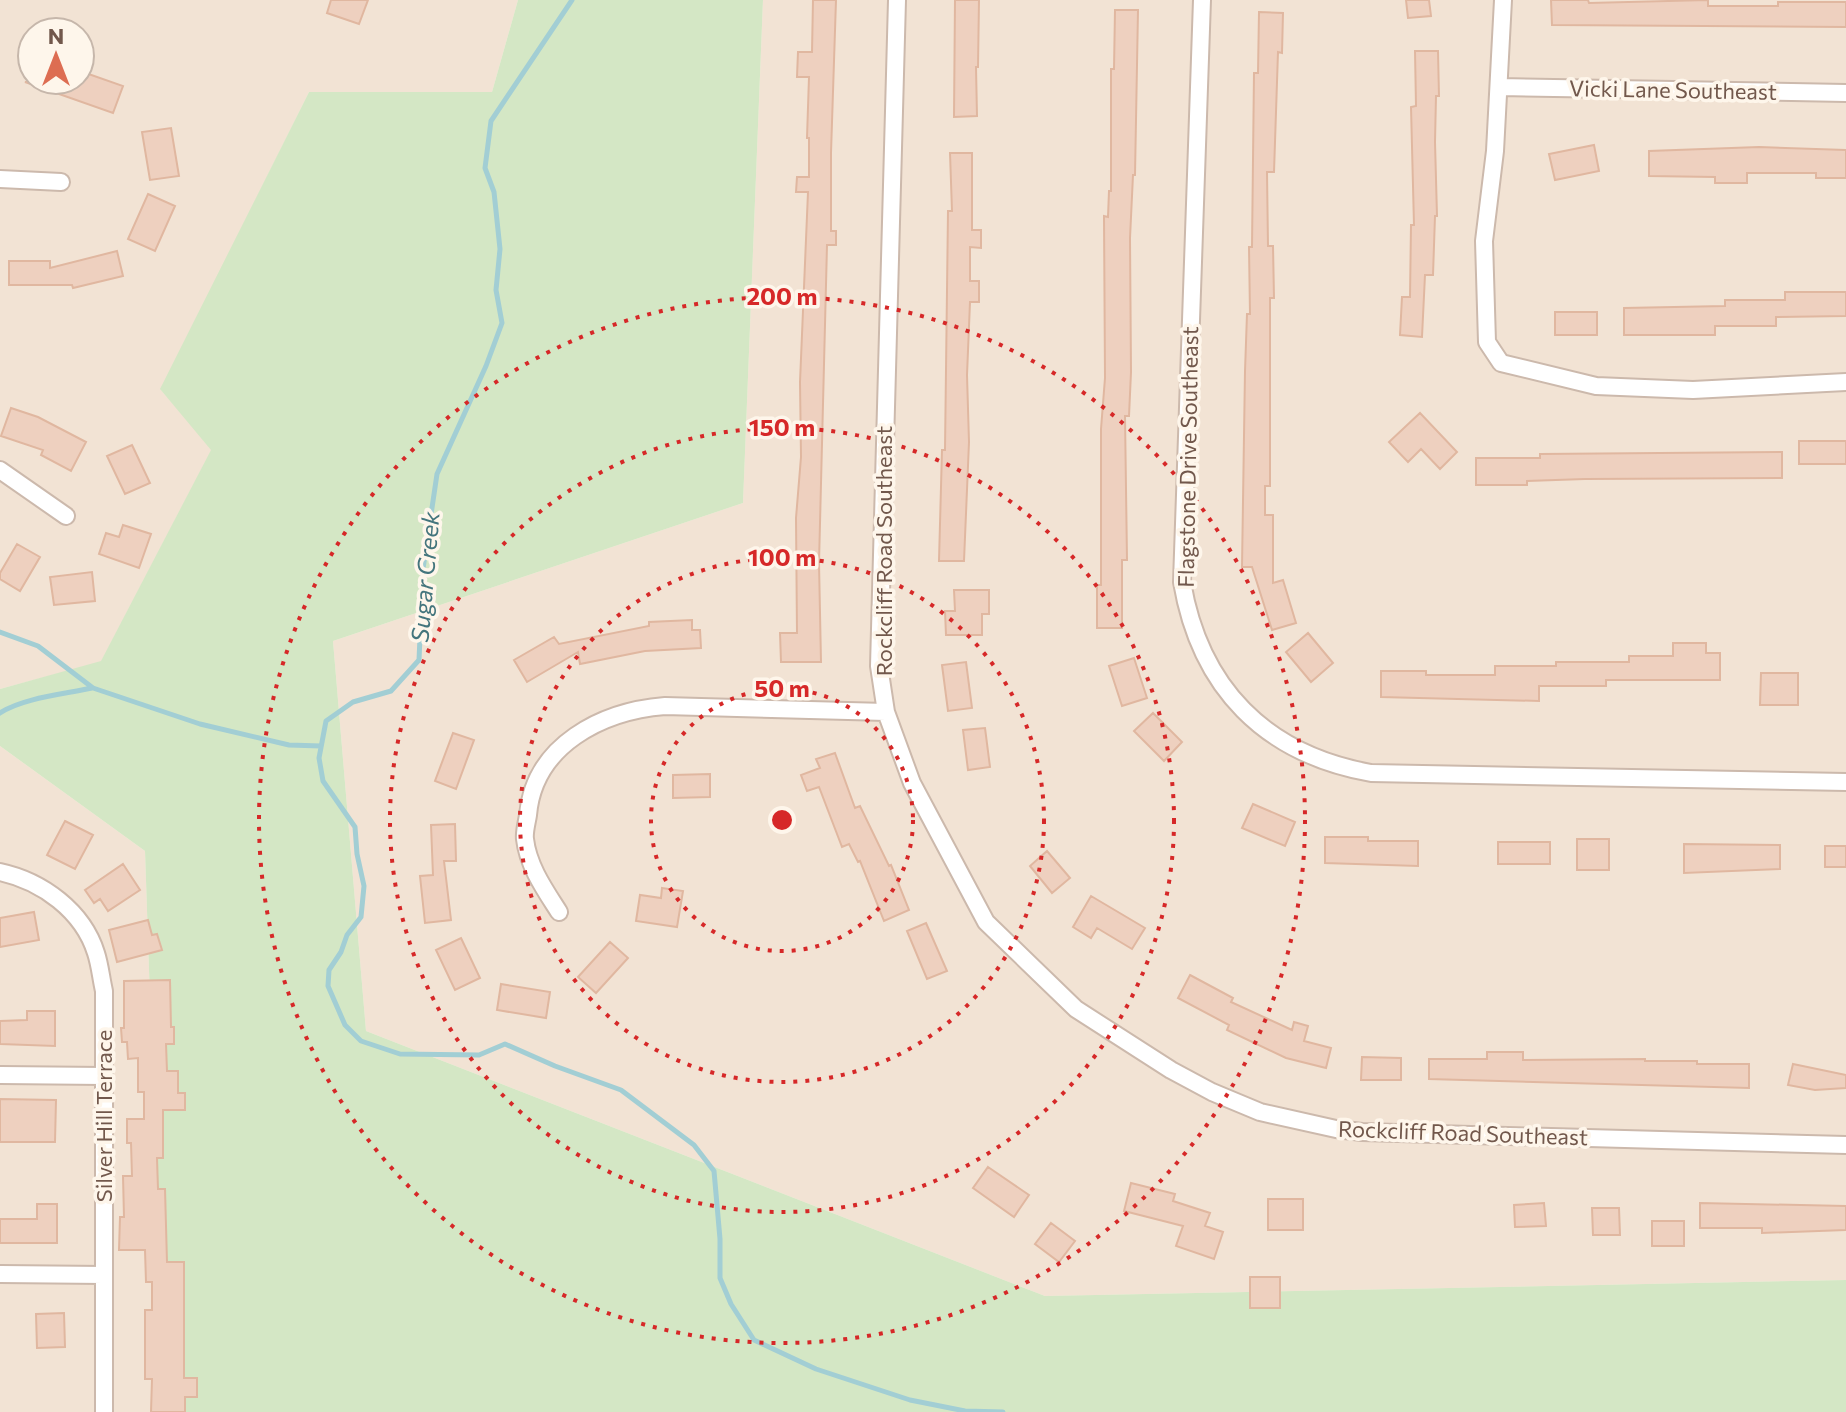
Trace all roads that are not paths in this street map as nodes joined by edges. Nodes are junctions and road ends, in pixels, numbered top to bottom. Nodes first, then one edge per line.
1 (897, 0) edge
2 (1202, 0) edge
3 (1503, 0) edge
4 (1500, 87) junction
5 (1846, 93) edge
6 (0, 179) edge
7 (61, 182) dead end
8 (1846, 382) edge
9 (0, 470) edge
10 (66, 516) dead end
11 (886, 712) junction
12 (1846, 782) edge
13 (0, 872) edge
14 (559, 912) dead end
15 (0, 1075) edge
16 (104, 1076) junction
17 (1846, 1145) edge
18 (0, 1274) edge
19 (104, 1275) junction
20 (104, 1412) edge

1 - 11 street, Rockcliff Road Southeast
2 - 12 street, Flagstone Drive Southeast
3 - 4 street
4 - 5 street, Vicki Lane Southeast
4 - 8 street
6 - 7 street
9 - 10 street
11 - 14 street
11 - 17 street, Rockcliff Road Southeast
13 - 16 street, Silver Hill Terrace
15 - 16 street
16 - 19 street, Silver Hill Terrace
18 - 19 street
19 - 20 street, Silver Hill Terrace

